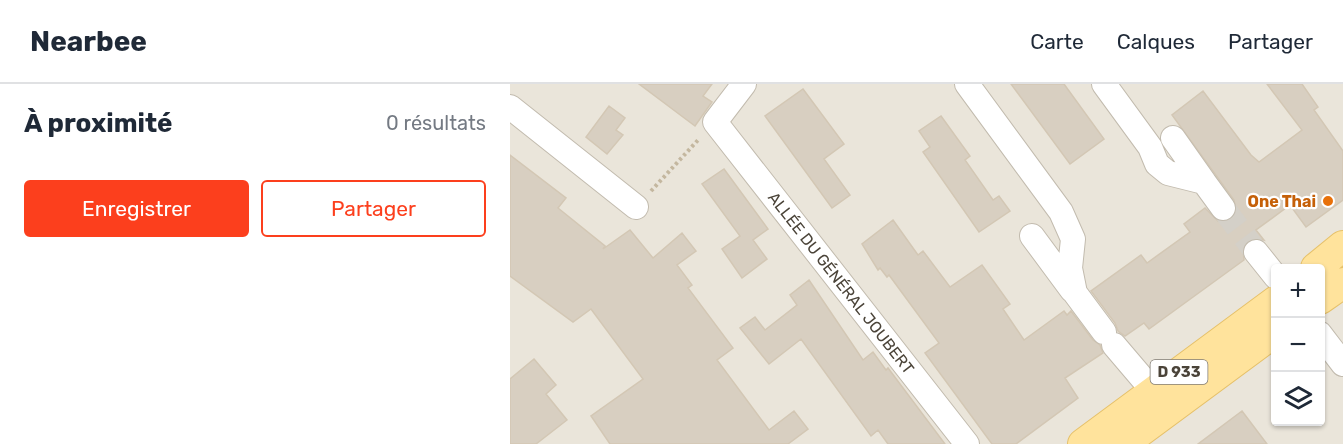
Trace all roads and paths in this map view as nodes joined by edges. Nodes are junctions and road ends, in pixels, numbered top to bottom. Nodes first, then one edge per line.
1 (744, 84) edge
2 (967, 84) edge
3 (1104, 84) edge
4 (510, 107) edge
5 (715, 122) junction
6 (1173, 138) dead end
7 (1204, 182) junction
8 (636, 207) joint
9 (1223, 208) tunnel mouth
10 (1032, 236) dead end
11 (1343, 246) edge
12 (1256, 252) tunnel mouth
13 (1321, 264) edge
14 (1271, 272) edge
15 (1343, 283) edge
16 (1075, 293) junction
17 (1325, 296) edge
18 (1271, 304) edge
19 (1271, 334) edge
20 (1325, 341) edge
21 (1343, 364) edge
22 (1154, 392) junction
23 (967, 444) edge
24 (1083, 444) edge
25 (1123, 444) edge

1 - 5 street
2 - 16 street
3 - 7 street
4 - 8 street
5 - 8 path
5 - 23 street, ALLÉE DU GÉNÉRAL JOUBERT
6 - 7 street
7 - 9 street
10 - 16 street
11 - 13 main road
12 - 14 street
15 - 17 main road
16 - 22 street
18 - 22 main road, D 933
19 - 25 main road, D 933
20 - 21 street
22 - 24 main road, D 933

